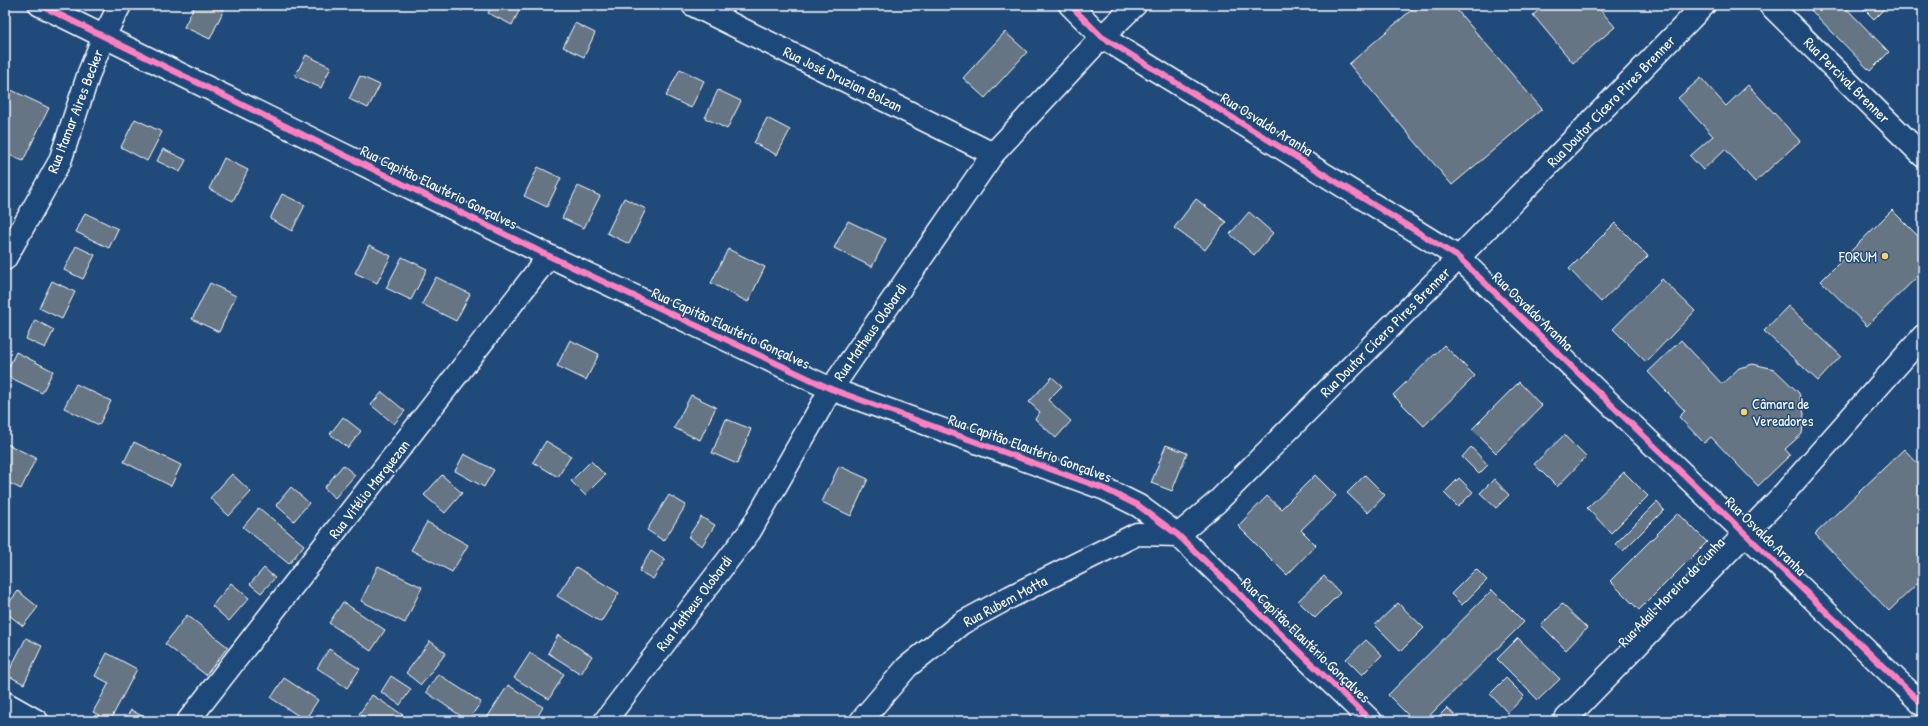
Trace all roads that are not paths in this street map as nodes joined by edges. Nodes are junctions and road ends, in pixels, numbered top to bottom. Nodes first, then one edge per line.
1 (40, 5) edge
2 (120, 5) edge
3 (692, 5) edge
4 (1070, 5) edge
5 (1135, 5) edge
6 (1704, 5) edge
7 (1770, 5) edge
8 (104, 36) junction
9 (1102, 37) junction
10 (993, 154) junction
11 (1923, 156) edge
12 (549, 256) junction
13 (1458, 257) junction
14 (5, 259) edge
15 (1923, 336) edge
16 (831, 389) junction
17 (1746, 534) junction
18 (1178, 536) junction
19 (5, 702) edge
20 (1923, 705) edge
21 (1365, 719) edge
22 (37, 721) edge
23 (188, 721) edge
24 (605, 721) edge
25 (861, 721) edge
26 (1564, 721) edge

1 - 8 street, Rua Capitão Elautério Gonçalves
2 - 8 street, Rua Itamar Aires Becker
3 - 10 street, Rua José Druzian Bolzan
4 - 9 street, Rua Osvaldo Aranha
5 - 9 street, Rua Matheus Olobardi
6 - 13 street, Rua Doutor Cícero Pires Brenner
7 - 11 street, Rua Percival Brenner
8 - 12 street, Rua Capitão Elautério Gonçalves
8 - 14 street, Rua Itamar Aires Becker
9 - 10 street, Rua Matheus Olobardi
9 - 13 street, Rua Osvaldo Aranha
10 - 16 street, Rua Matheus Olobardi
12 - 16 street, Rua Capitão Elautério Gonçalves
12 - 23 street, Rua Vitélio Marquezan
13 - 17 street, Rua Osvaldo Aranha
13 - 18 street, Rua Doutor Cícero Pires Brenner
15 - 17 street, Rua Adail Moreira da Cunha
16 - 18 street, Rua Capitão Elautério Gonçalves
16 - 24 street, Rua Matheus Olobardi
17 - 20 street, Rua Osvaldo Aranha
17 - 26 street, Rua Adail Moreira da Cunha
18 - 21 street, Rua Capitão Elautério Gonçalves
18 - 25 street, Rua Rubem Motta
19 - 22 street

